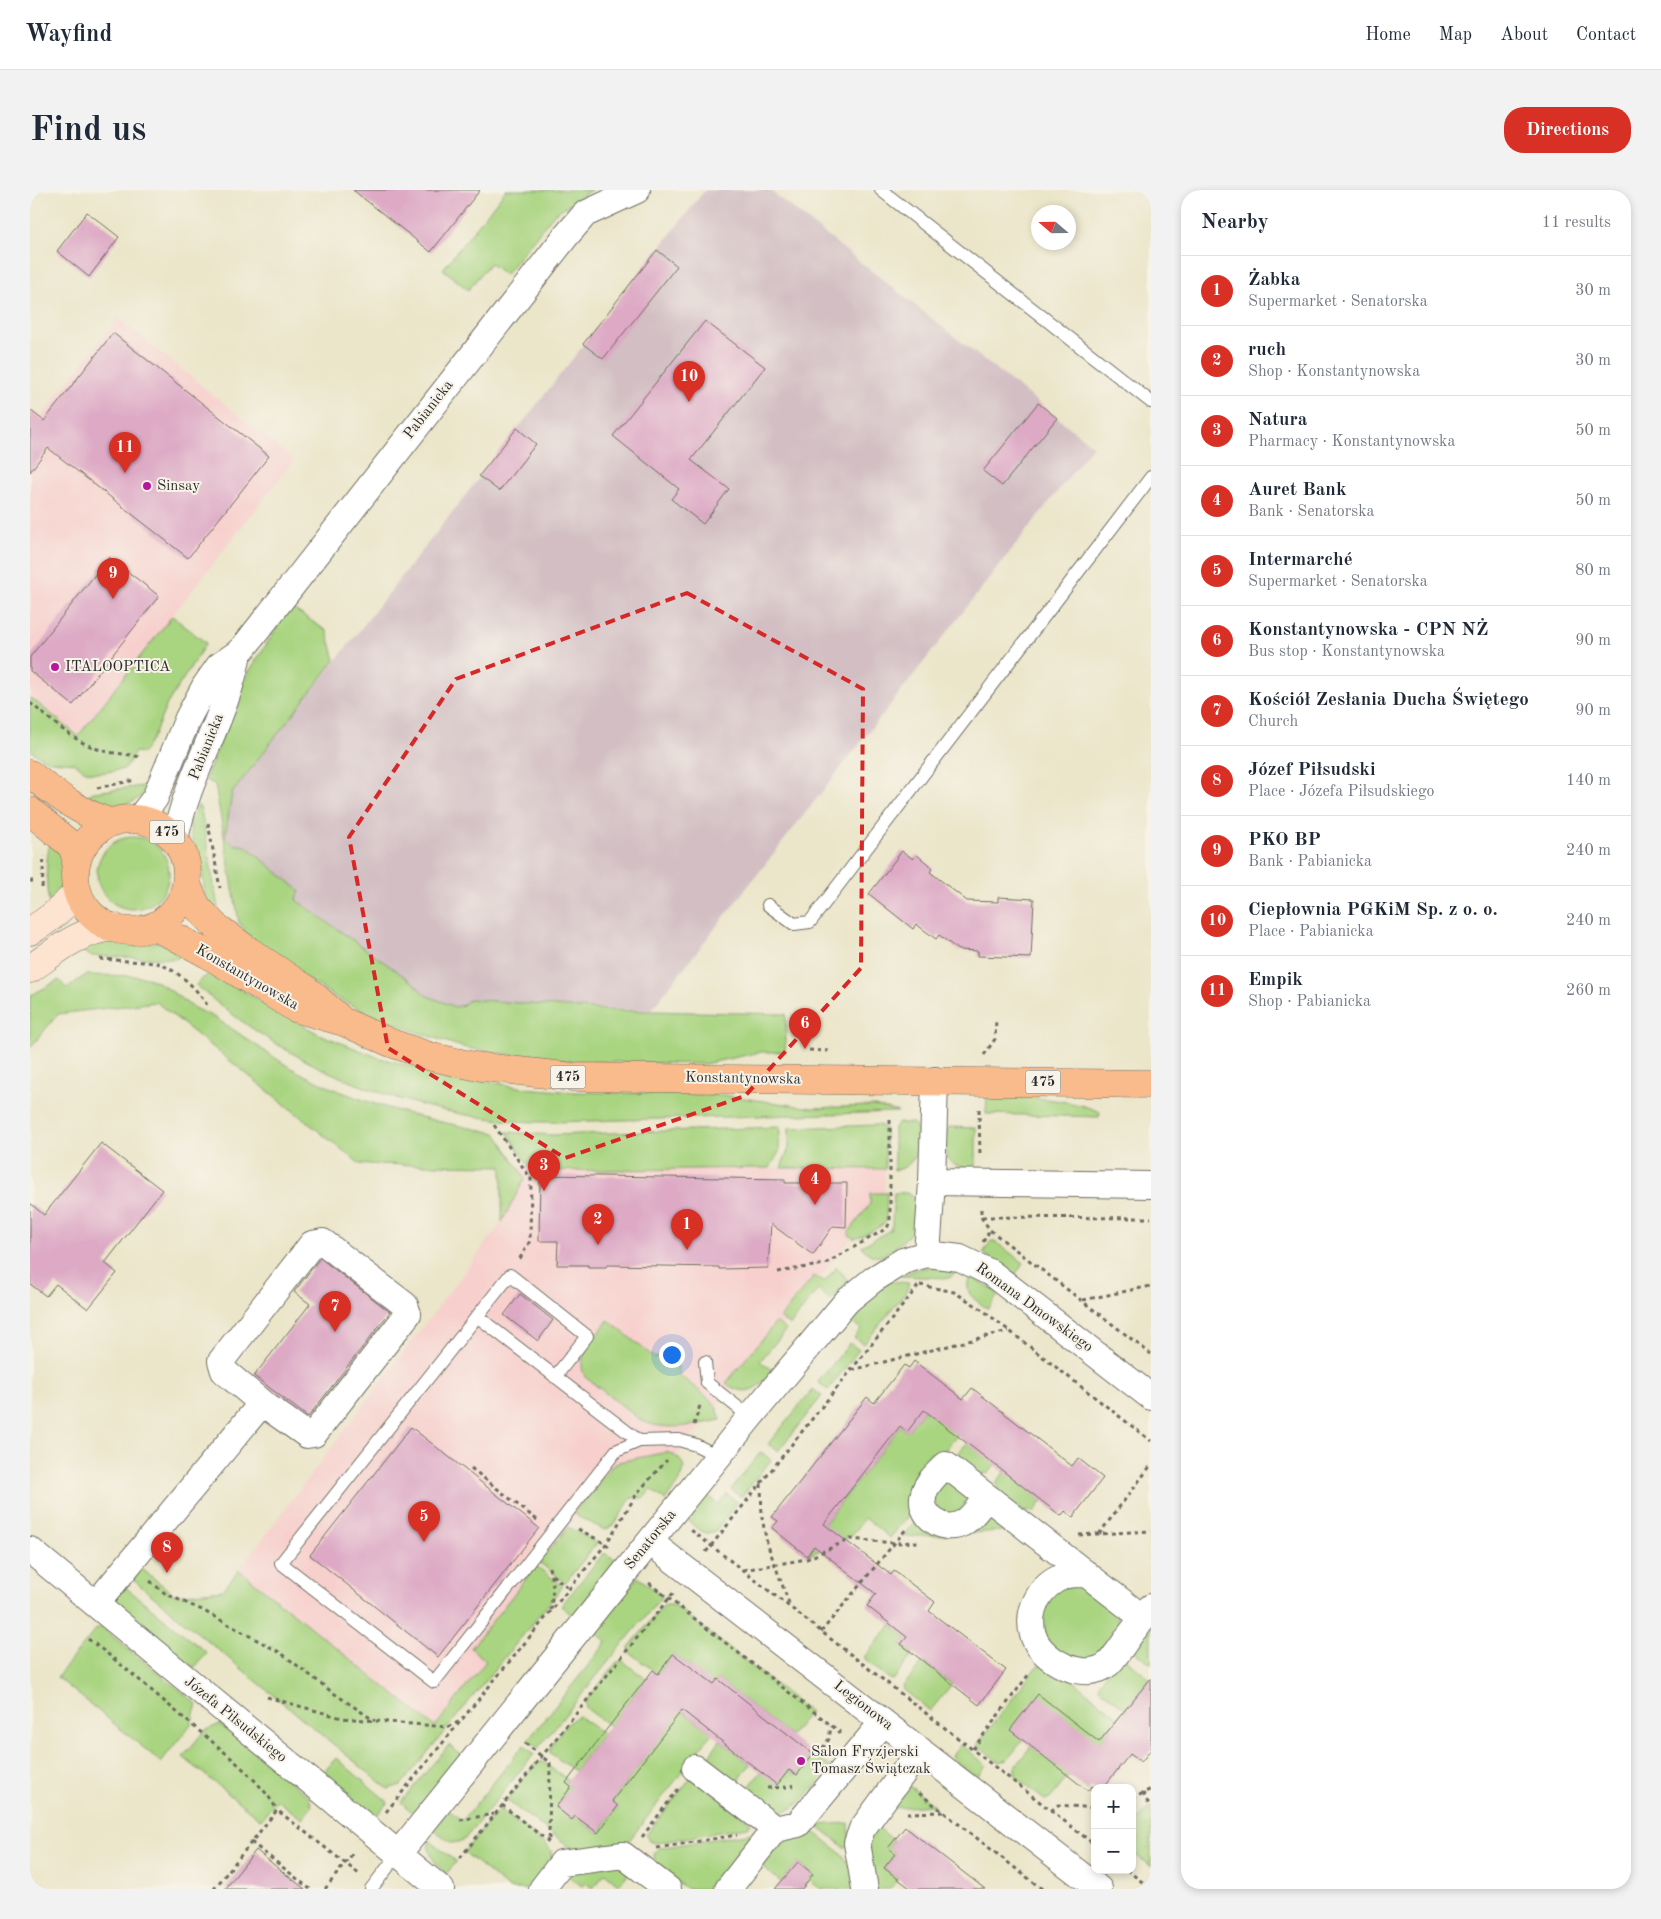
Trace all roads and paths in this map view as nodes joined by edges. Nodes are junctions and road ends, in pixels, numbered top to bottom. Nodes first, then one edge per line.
1 (638, 190) edge
2 (881, 190) edge
3 (1151, 402) edge
4 (1151, 477) edge
5 (238, 653) junction
6 (30, 703) edge
7 (139, 757) dead end
8 (30, 774) edge
9 (141, 778) dead end
10 (93, 789) dead end
11 (30, 811) edge
12 (206, 815) dead end
13 (139, 819) junction
14 (109, 822) junction
15 (176, 840) junction
16 (44, 852) dead end
17 (77, 861) junction
18 (188, 887) junction
19 (42, 890) dead end
20 (76, 892) junction
21 (221, 893) dead end
22 (768, 905) dead end
23 (113, 927) junction
24 (154, 927) junction
25 (30, 932) edge
26 (91, 958) dead end
27 (30, 969) edge
28 (207, 1005) dead end
29 (996, 1020) dead end
30 (344, 1022) junction
31 (980, 1062) dead end
32 (935, 1080) junction
33 (1148, 1081) edge
34 (890, 1118) dead end
35 (494, 1125) dead end
36 (932, 1182) junction
37 (1151, 1185) edge
38 (981, 1217) dead end
39 (1151, 1218) edge
40 (990, 1230) dead end
41 (530, 1241) dead end
42 (927, 1254) junction
43 (778, 1272) dead end
44 (874, 1279) junction
45 (1151, 1286) edge
46 (1082, 1300) junction
47 (478, 1317) junction
48 (1009, 1331) junction
49 (1151, 1354) edge
50 (705, 1362) dead end
51 (851, 1371) dead end
52 (555, 1377) junction
53 (1151, 1397) edge
54 (262, 1403) junction
55 (750, 1417) junction
56 (639, 1441) junction
57 (1151, 1441) edge
58 (672, 1454) dead end
59 (718, 1456) junction
60 (1151, 1465) edge
61 (471, 1468) dead end
62 (761, 1483) dead end
63 (987, 1497) junction
64 (924, 1508) junction
65 (672, 1515) junction
66 (556, 1525) junction
67 (1099, 1534) dead end
68 (544, 1542) junction
69 (650, 1542) junction
70 (895, 1543) junction
71 (606, 1544) junction
72 (32, 1554) edge
73 (129, 1564) junction
74 (775, 1564) junction
75 (629, 1568) junction
76 (543, 1569) dead end
77 (742, 1570) junction
78 (550, 1574) junction
79 (1087, 1574) junction
80 (569, 1589) junction
81 (96, 1604) junction
82 (790, 1607) junction
83 (551, 1611) junction
84 (1147, 1613) edge
85 (822, 1632) junction
86 (88, 1639) dead end
87 (1045, 1653) junction
88 (267, 1697) dead end
89 (461, 1720) junction
90 (375, 1721) junction
91 (883, 1722) junction
92 (525, 1743) dead end
93 (861, 1748) junction
94 (973, 1749) junction
95 (920, 1750) junction
96 (695, 1768) joint
97 (899, 1778) junction
98 (796, 1784) dead end
99 (761, 1786) dead end
100 (1151, 1789) edge
101 (1143, 1793) junction
102 (1136, 1796) edge
103 (502, 1805) dead end
104 (1150, 1807) edge
105 (1091, 1808) edge
106 (277, 1810) junction
107 (1051, 1811) junction
108 (775, 1829) junction
109 (370, 1832) junction
110 (251, 1842) junction
111 (1091, 1842) edge
112 (398, 1854) junction
113 (626, 1854) junction
114 (345, 1864) junction
115 (1133, 1874) edge
116 (372, 1887) edge
117 (214, 1889) edge
118 (310, 1889) edge
119 (325, 1889) edge
120 (440, 1889) edge
121 (542, 1889) edge
122 (668, 1889) edge
123 (728, 1889) edge
124 (865, 1889) edge
125 (1042, 1889) edge
126 (1099, 1889) edge
127 (1151, 1889) edge

1 - 5 street, Pabianicka
2 - 3 lane
4 - 22 lane
5 - 13 street, Pabianicka
5 - 15 street, Pabianicka
6 - 7 path
8 - 14 main road, 475
9 - 10 path
11 - 17 main road
12 - 21 path
13 - 14 main road, 475
13 - 15 main road, 475
14 - 17 main road
15 - 18 main road, 475
16 - 19 path
17 - 20 main road
18 - 24 main road, 475
18 - 30 main road, Konstantynowska / 475
20 - 23 main road, 475
20 - 25 street
23 - 24 main road, 475
23 - 27 street
24 - 30 main road, Konstantynowska / 475
26 - 28 path
29 - 31 path
30 - 32 main road, Konstantynowska / 475
32 - 33 main road, Konstantynowska / 475
32 - 36 street
34 - 43 path
35 - 41 path
36 - 37 street
36 - 42 street
38 - 39 path
40 - 46 path
42 - 44 street, Senatorska
42 - 53 street, Romana Dmowskiego
44 - 48 path
44 - 55 street, Senatorska
45 - 46 path
46 - 49 path
47 - 52 lane
47 - 52 lane
47 - 68 lane
48 - 51 path
48 - 57 path
50 - 55 lane
52 - 56 lane
54 - 54 street
54 - 73 street
55 - 59 street, Senatorska
56 - 59 lane
56 - 66 lane
58 - 71 path
59 - 65 street, Senatorska
60 - 67 path
61 - 66 path
62 - 74 path
63 - 64 street
63 - 64 street
63 - 79 street
64 - 70 path
65 - 69 street, Senatorska
65 - 77 path
66 - 68 lane
66 - 71 path
68 - 78 path
69 - 75 street, Senatorska
69 - 91 street, Legionowa
70 - 74 path
70 - 85 path
71 - 75 path
71 - 80 path
72 - 81 street, Józefa Piłsudskiego
73 - 81 street
73 - 90 path
74 - 77 path
74 - 82 path
75 - 93 path
75 - 112 street, Senatorska
76 - 78 path
77 - 82 path
78 - 80 path
78 - 83 path
79 - 84 street
79 - 87 street
80 - 83 path
81 - 109 street, Józefa Piłsudskiego
82 - 85 path
83 - 89 path
84 - 87 street
85 - 94 path
86 - 106 path
87 - 94 path
88 - 90 path
89 - 90 path
89 - 109 path
91 - 93 street
91 - 95 street, Legionowa
92 - 103 path
93 - 108 street
94 - 107 path
95 - 97 street
95 - 126 street, Legionowa
96 - 108 street
96 - 113 path
97 - 124 street
97 - 125 path
98 - 99 path
100 - 101 path
101 - 102 path
101 - 104 path
105 - 107 path
106 - 110 path
106 - 114 path
107 - 111 path
108 - 113 path
108 - 123 street
109 - 112 street, Józefa Piłsudskiego
109 - 114 path
110 - 117 path
110 - 118 path
112 - 116 lane
112 - 120 street, Józefa Piłsudskiego
113 - 121 street
113 - 122 street
114 - 116 path
114 - 119 path
115 - 127 path

